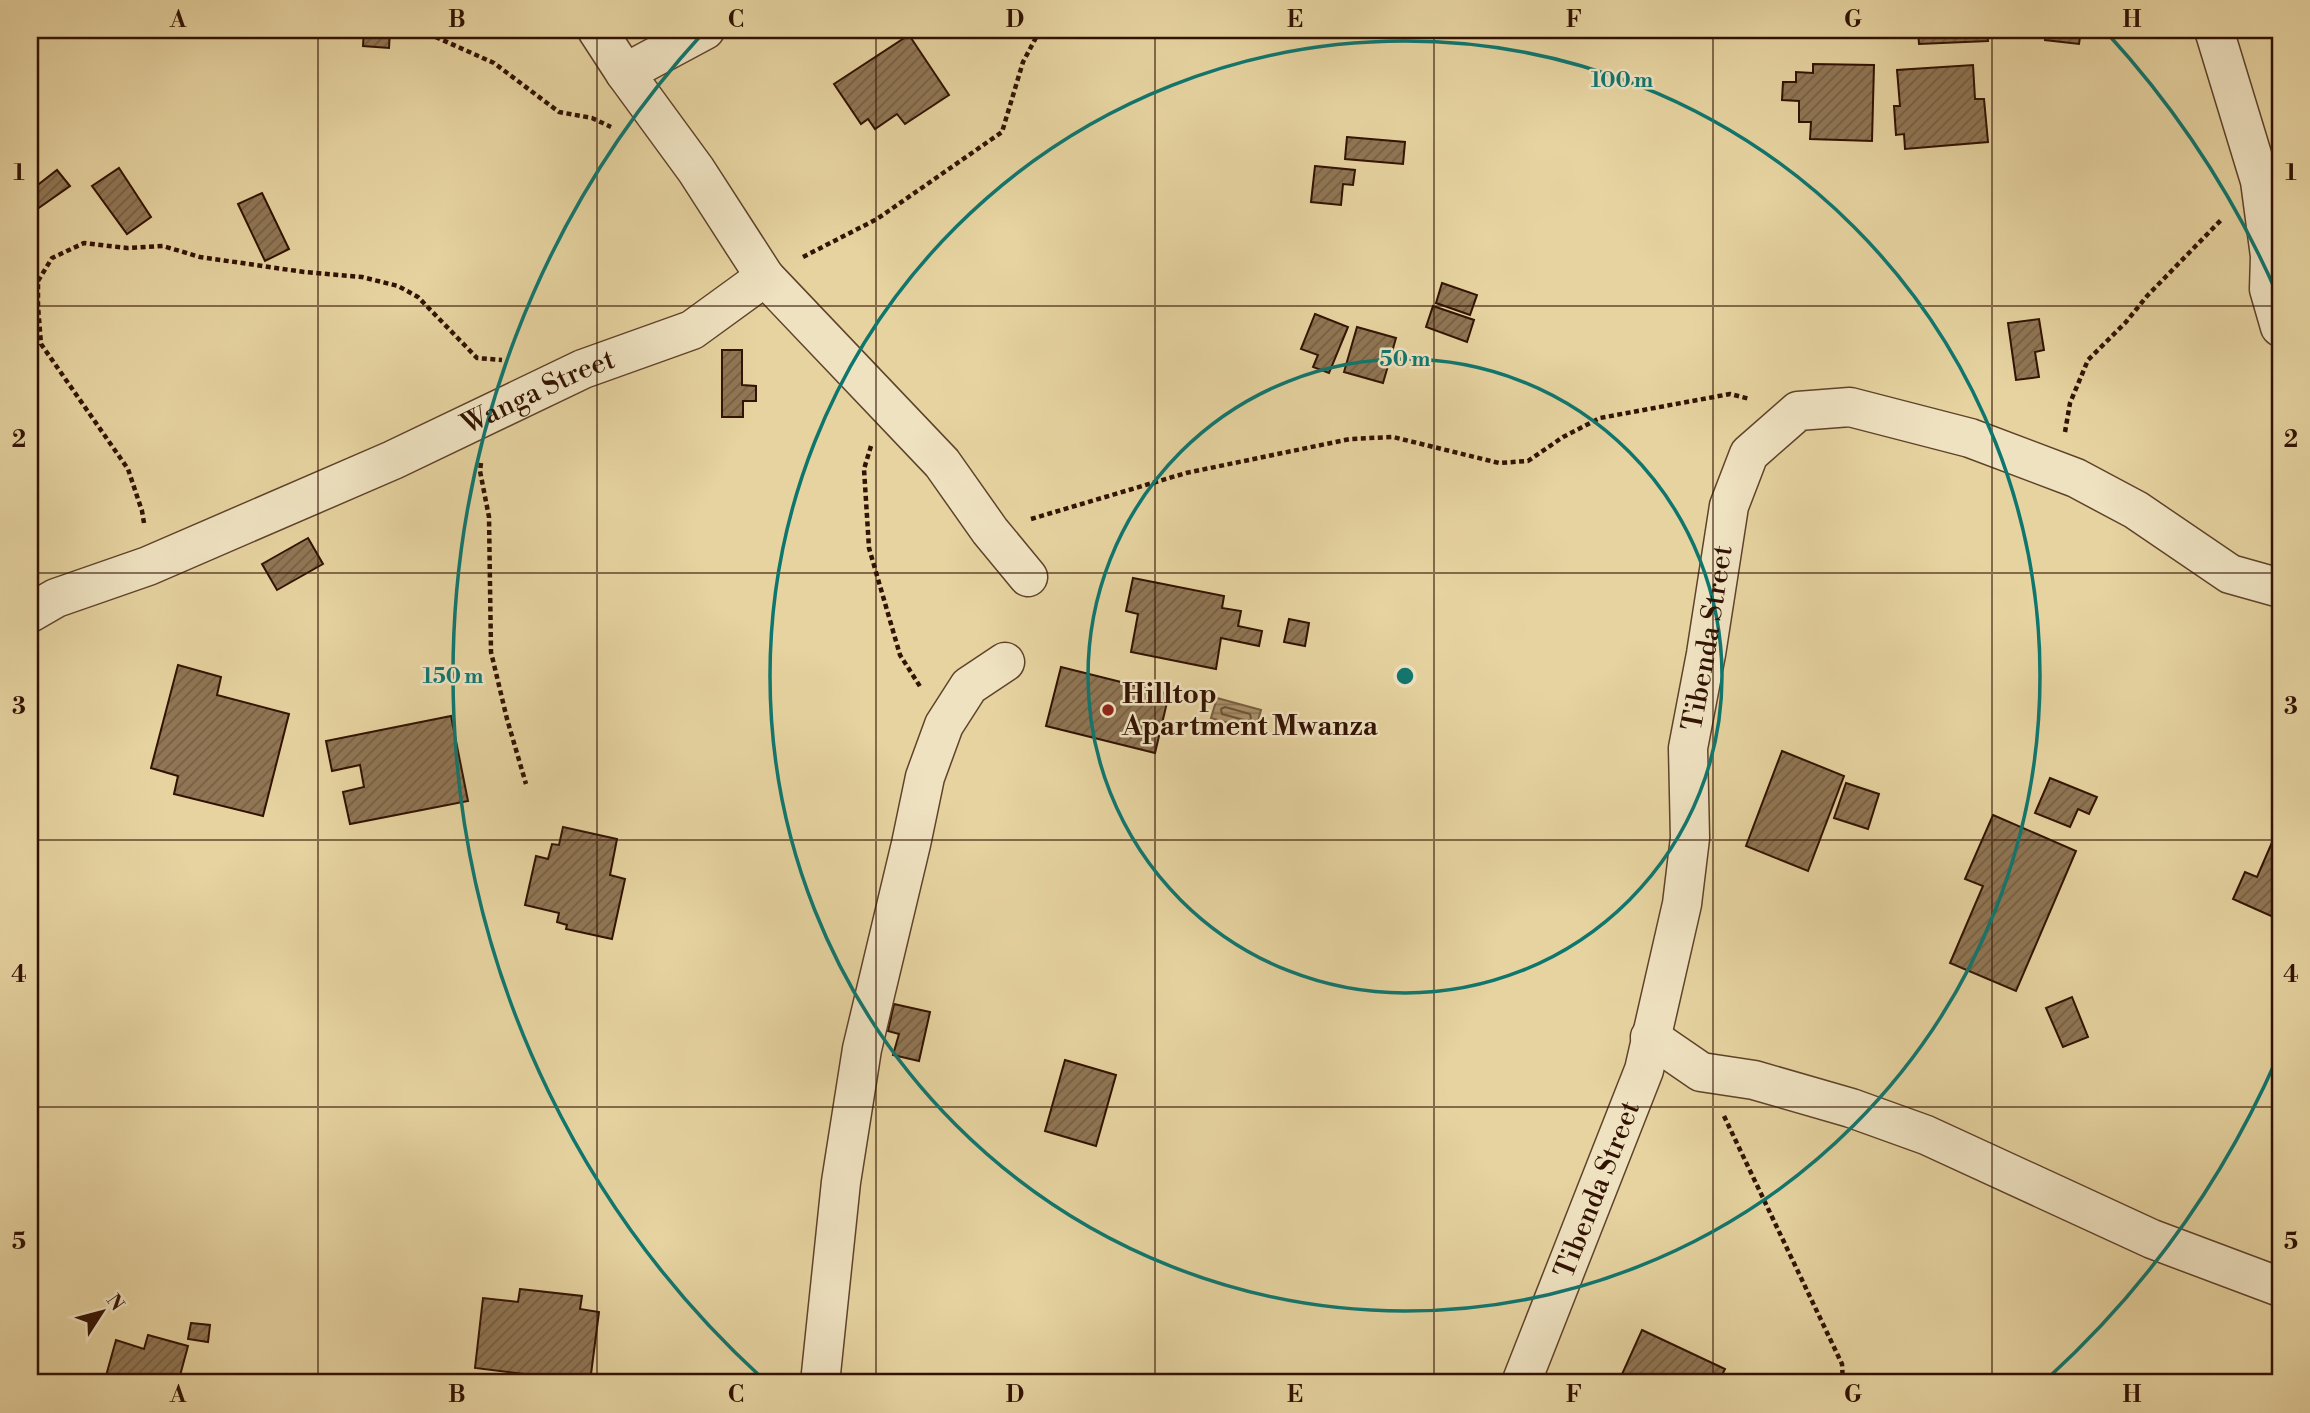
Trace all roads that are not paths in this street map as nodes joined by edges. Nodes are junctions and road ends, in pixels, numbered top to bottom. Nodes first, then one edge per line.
1 (597, 30) edge
2 (705, 30) edge
3 (2214, 30) edge
4 (625, 73) junction
5 (765, 277) junction
6 (2280, 327) edge
7 (1028, 577) dead end
8 (2280, 588) edge
9 (30, 613) edge
10 (1005, 662) dead end
11 (1650, 1037) junction
12 (2280, 1287) edge
13 (820, 1383) edge
14 (1521, 1383) edge

1 - 4 street
2 - 4 street
3 - 6 street
4 - 5 street
5 - 7 street
5 - 9 street, Wanga Street
8 - 11 street, Tibenda Street
10 - 13 street
11 - 12 street
11 - 14 street, Tibenda Street

